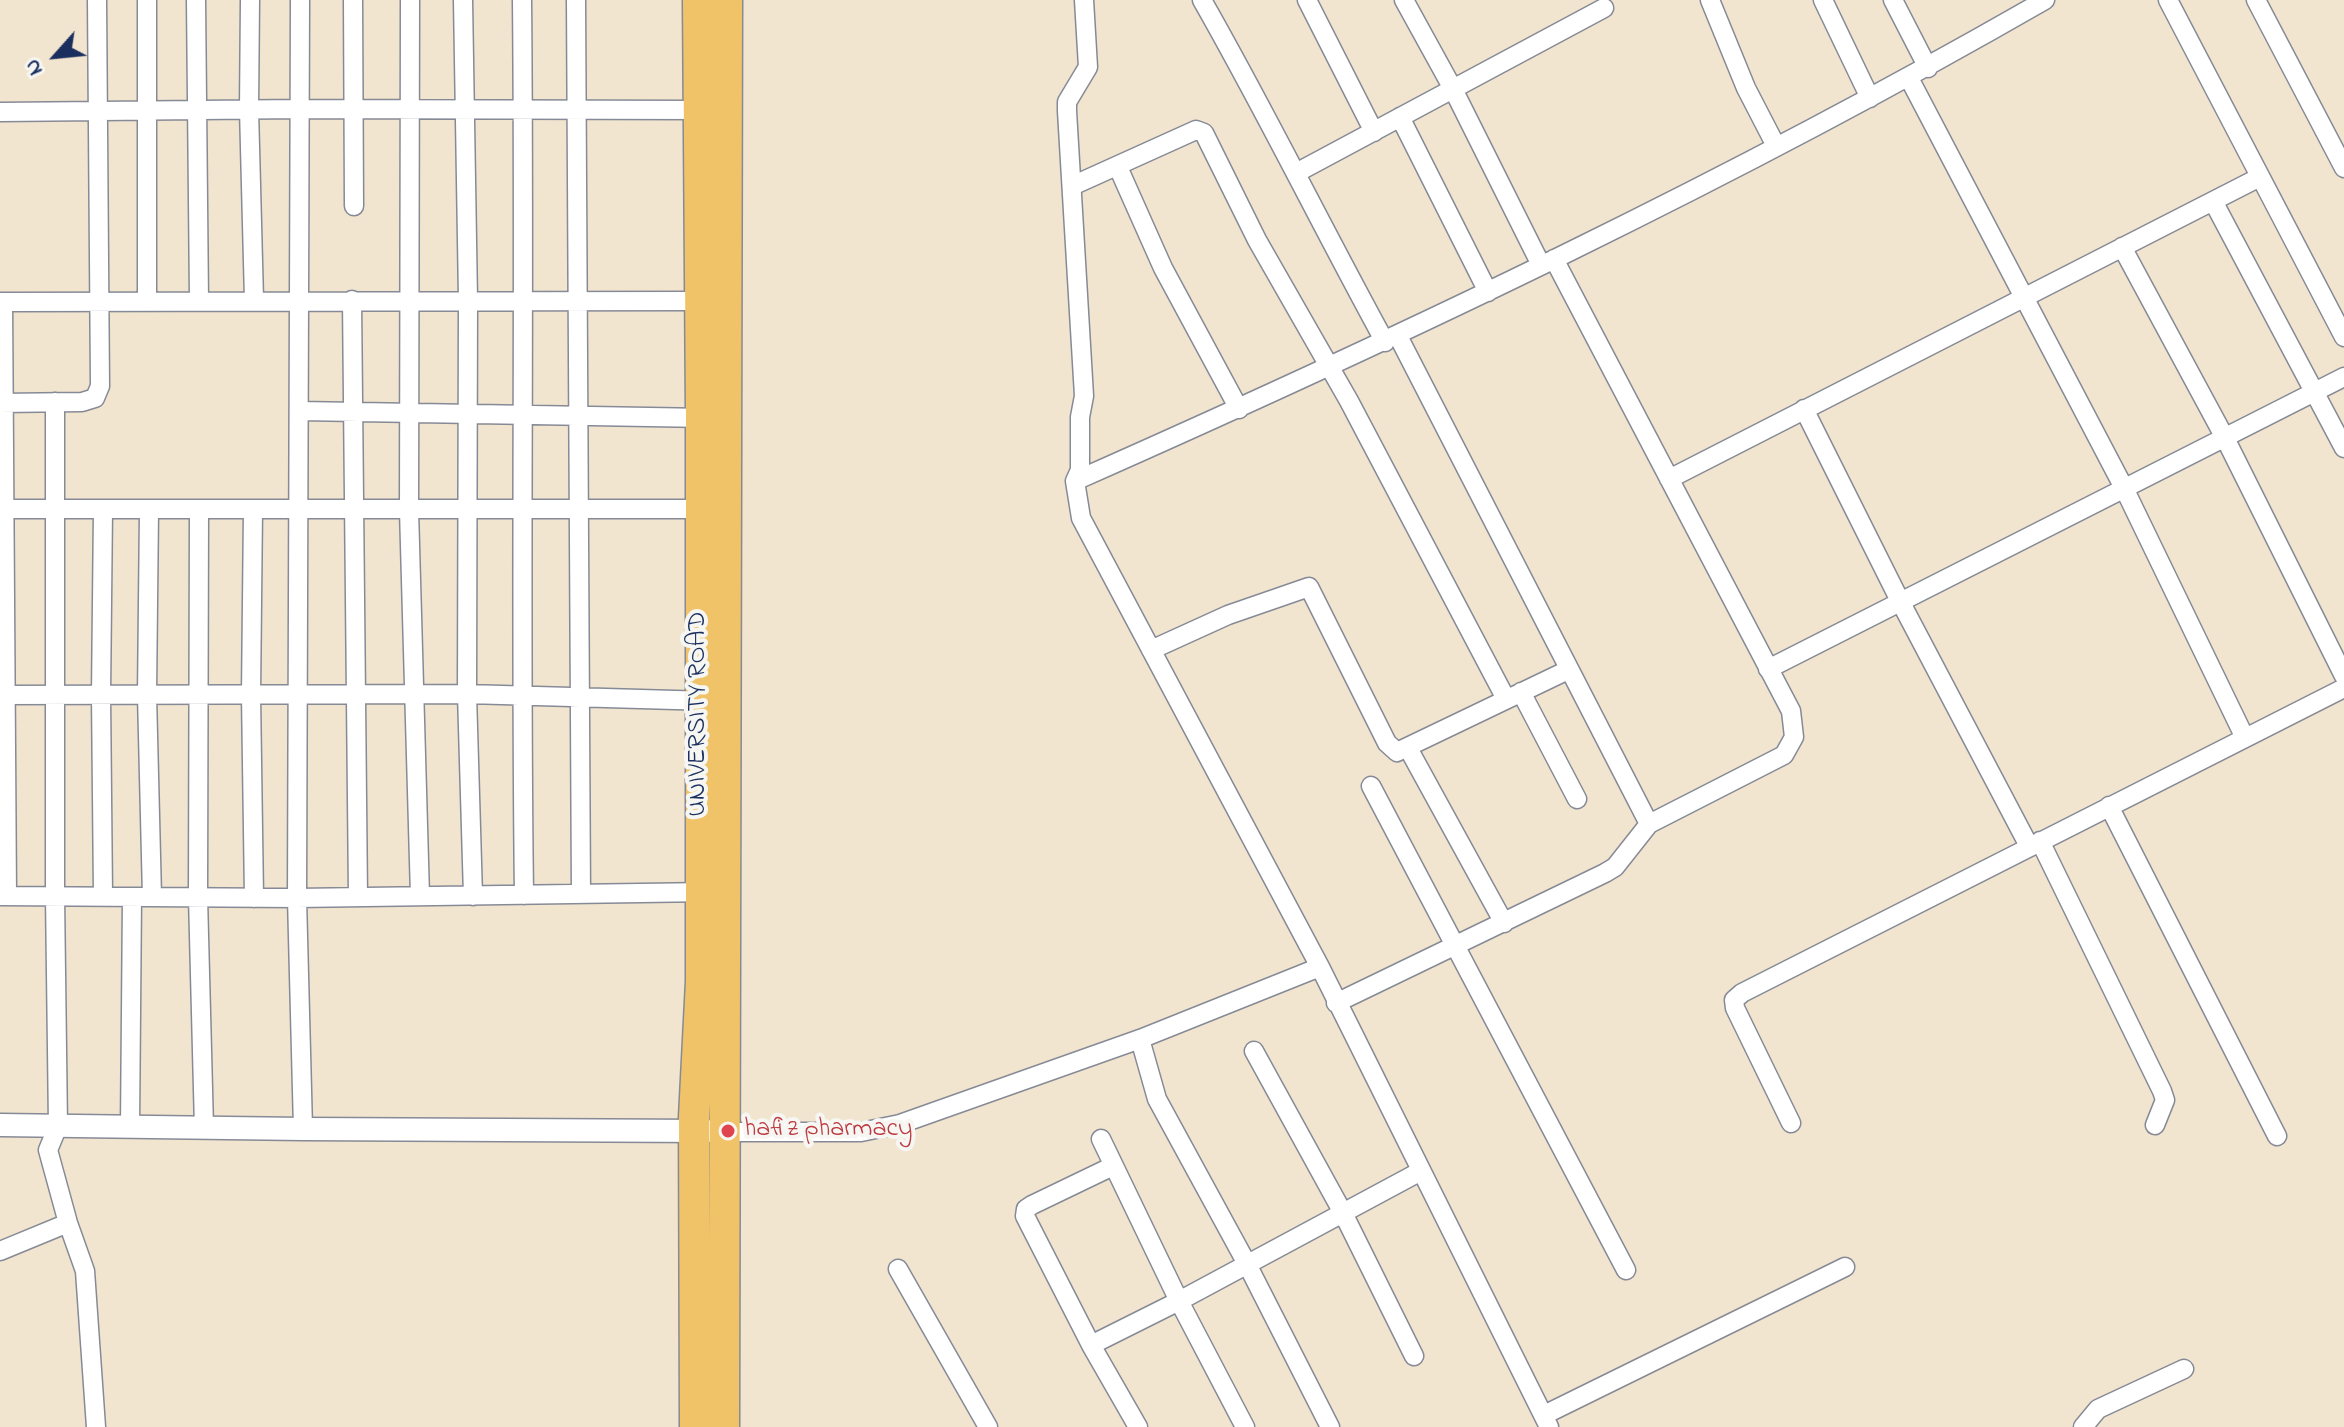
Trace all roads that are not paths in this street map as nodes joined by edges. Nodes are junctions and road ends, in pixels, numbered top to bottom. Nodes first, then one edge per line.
1 (97, 0) edge
2 (147, 0) edge
3 (196, 0) edge
4 (250, 0) edge
5 (300, 0) edge
6 (353, 0) edge
7 (410, 0) edge
8 (463, 0) edge
9 (522, 0) edge
10 (576, 0) edge
11 (698, 0) edge
12 (727, 0) edge
13 (1084, 0) edge
14 (1202, 0) edge
15 (1307, 0) edge
16 (1404, 0) edge
17 (1710, 0) edge
18 (1823, 0) edge
19 (1893, 0) edge
20 (2045, 0) edge
21 (2168, 0) edge
22 (2256, 0) edge
23 (1604, 8) dead end
24 (1928, 68) junction
25 (1909, 78) junction
26 (1453, 89) junction
27 (1870, 98) junction
28 (249, 109) junction
29 (300, 109) junction
30 (354, 109) junction
31 (408, 109) junction
32 (464, 109) junction
33 (523, 109) junction
34 (576, 109) junction
35 (148, 110) junction
36 (199, 110) junction
37 (699, 110) junction
38 (97, 111) junction
39 (0, 112) edge
40 (1400, 117) junction
41 (1374, 132) junction
42 (1776, 146) junction
43 (1118, 167) junction
44 (2344, 168) edge
45 (1296, 173) junction
46 (2260, 177) junction
47 (1072, 186) junction
48 (2213, 201) junction
49 (354, 206) dead end
50 (2122, 247) junction
51 (1547, 262) junction
52 (1488, 292) junction
53 (2023, 297) junction
54 (199, 300) junction
55 (254, 300) junction
56 (300, 300) junction
57 (352, 300) junction
58 (468, 300) junction
59 (99, 301) junction
60 (147, 301) junction
61 (408, 301) junction
62 (521, 301) junction
63 (578, 301) junction
64 (700, 301) junction
65 (2, 302) edge
66 (2344, 337) edge
67 (1392, 339) junction
68 (1330, 367) junction
69 (2344, 377) edge
70 (2316, 392) junction
71 (55, 402) junction
72 (2, 403) edge
73 (1239, 409) junction
74 (1804, 409) junction
75 (300, 411) junction
76 (352, 412) junction
77 (410, 413) junction
78 (467, 414) junction
79 (524, 415) junction
80 (579, 415) junction
81 (714, 419) junction
82 (2225, 438) junction
83 (2344, 448) edge
84 (1669, 479) junction
85 (1075, 481) junction
86 (2124, 488) junction
87 (2, 509) edge
88 (103, 509) junction
89 (253, 509) junction
90 (467, 509) junction
91 (524, 509) junction
92 (577, 509) junction
93 (701, 509) junction
94 (54, 510) junction
95 (149, 510) junction
96 (199, 510) junction
97 (299, 510) junction
98 (354, 510) junction
99 (409, 510) junction
100 (1900, 601) junction
101 (1151, 650) junction
102 (1768, 669) junction
103 (1568, 670) junction
104 (2344, 676) edge
105 (2344, 688) edge
106 (412, 694) junction
107 (467, 694) junction
108 (3, 695) edge
109 (55, 695) junction
110 (101, 695) junction
111 (147, 695) junction
112 (197, 695) junction
113 (251, 695) junction
114 (297, 695) junction
115 (357, 695) junction
116 (522, 695) junction
117 (1513, 695) junction
118 (580, 697) junction
119 (712, 701) junction
120 (2245, 738) junction
121 (1408, 748) junction
122 (1371, 786) dead end
123 (1577, 799) dead end
124 (2109, 806) junction
125 (1649, 824) junction
126 (2034, 844) junction
127 (712, 893) junction
128 (581, 894) junction
129 (524, 895) junction
130 (3, 896) edge
131 (55, 896) junction
132 (103, 896) junction
133 (420, 896) junction
134 (473, 896) junction
135 (132, 897) junction
136 (152, 897) junction
137 (198, 897) junction
138 (358, 897) junction
139 (254, 898) junction
140 (297, 898) junction
141 (1504, 923) junction
142 (1457, 946) junction
143 (1320, 967) junction
144 (1336, 1003) junction
145 (1140, 1039) junction
146 (1254, 1051) dead end
147 (1791, 1123) dead end
148 (0, 1125) edge
149 (2155, 1125) dead end
150 (58, 1126) junction
151 (130, 1127) junction
152 (204, 1128) junction
153 (303, 1129) junction
154 (709, 1131) junction
155 (2277, 1136) dead end
156 (1101, 1139) dead end
157 (1113, 1166) junction
158 (1421, 1171) junction
159 (1343, 1213) junction
160 (68, 1223) junction
161 (0, 1251) edge
162 (1247, 1264) junction
163 (1845, 1267) dead end
164 (898, 1269) dead end
165 (1626, 1270) dead end
166 (1179, 1301) junction
167 (1091, 1345) junction
168 (1414, 1356) dead end
169 (2184, 1369) dead end
170 (1546, 1421) edge
171 (96, 1427) edge
172 (695, 1427) edge
173 (724, 1427) edge
174 (988, 1427) edge
175 (1138, 1427) edge
176 (1245, 1427) edge
177 (1330, 1427) edge
178 (2083, 1427) edge

1 - 38 street
2 - 35 street
3 - 36 street
4 - 28 street
5 - 29 street
6 - 30 street
7 - 31 street
8 - 32 street
9 - 33 street
10 - 34 street
11 - 37 highway, UNIVERSITY ROAD
12 - 81 highway, UNIVERSITY ROAD
13 - 47 street
14 - 45 street
15 - 41 street
16 - 26 street
17 - 42 street
18 - 27 street
19 - 24 street
20 - 24 street
21 - 46 street
22 - 44 street
23 - 26 street
24 - 25 street
25 - 27 street
25 - 53 street
26 - 40 street
26 - 51 street
27 - 42 street
28 - 29 street
28 - 36 street
28 - 55 street
29 - 30 street
29 - 56 street
30 - 31 street
30 - 49 street
31 - 32 street
31 - 61 street
32 - 33 street
32 - 58 street
33 - 34 street
33 - 62 street
34 - 37 street
34 - 63 street
35 - 36 street
35 - 38 street
35 - 60 street
36 - 54 street
37 - 64 highway, UNIVERSITY ROAD
38 - 39 street
38 - 59 street
40 - 41 street
40 - 52 street
41 - 45 street
42 - 51 street
43 - 47 street
43 - 68 street
43 - 73 street
45 - 67 street
46 - 48 street
46 - 66 street
47 - 85 street
48 - 50 street
48 - 70 street
50 - 53 street
50 - 82 street
51 - 52 street
51 - 84 street
52 - 67 street
53 - 74 street
53 - 86 street
54 - 55 street
54 - 60 street
55 - 56 street
56 - 57 street
56 - 75 street
57 - 61 street
57 - 76 street
58 - 61 street
58 - 62 street
58 - 78 street
59 - 60 street
59 - 65 street
59 - 71 street
61 - 77 street
62 - 63 street
62 - 79 street
63 - 64 street
63 - 80 street
64 - 81 highway, UNIVERSITY ROAD
65 - 72 street
67 - 68 street
67 - 103 street
68 - 73 street
68 - 117 street
69 - 70 street
70 - 82 street
70 - 83 street
71 - 72 street
71 - 94 street
72 - 87 street
73 - 85 street
74 - 84 street
74 - 100 street
75 - 76 street
75 - 97 street
76 - 77 street
76 - 98 street
77 - 78 street
77 - 99 street
78 - 79 street
78 - 90 street
79 - 80 street
79 - 91 street
80 - 81 street
80 - 92 street
81 - 93 highway, UNIVERSITY ROAD
81 - 119 highway, UNIVERSITY ROAD
82 - 86 street
82 - 104 street
84 - 102 street
85 - 101 street
86 - 100 street
86 - 120 street
87 - 94 street
87 - 108 street
88 - 94 street
88 - 95 street
88 - 110 street
89 - 96 street
89 - 97 street
89 - 113 street
90 - 91 street
90 - 99 street
90 - 107 street
91 - 92 street
91 - 116 street
92 - 93 street
92 - 118 street
93 - 119 highway, UNIVERSITY ROAD
94 - 109 street
95 - 96 street
95 - 111 street
96 - 112 street
97 - 98 street
97 - 114 street
98 - 99 street
98 - 115 street
99 - 106 street
100 - 102 street
100 - 126 street
101 - 121 street
101 - 143 street
102 - 125 street
103 - 117 street
103 - 125 street
105 - 120 street
106 - 107 street
106 - 115 street
106 - 133 street
107 - 116 street
107 - 134 street
108 - 109 street
108 - 130 street
109 - 110 street
109 - 131 street
110 - 111 street
110 - 132 street
111 - 112 street
111 - 136 street
112 - 113 street
112 - 137 street
113 - 114 street
113 - 139 street
114 - 115 street
114 - 140 street
115 - 138 street
116 - 118 street
116 - 129 street
117 - 121 street
117 - 123 street
118 - 119 street
118 - 128 street
119 - 127 highway, UNIVERSITY ROAD
120 - 124 street
121 - 141 street
122 - 142 street
124 - 126 street
124 - 155 street
125 - 141 street
126 - 147 street
126 - 149 street
127 - 128 street
127 - 154 highway, UNIVERSITY ROAD
128 - 129 street
129 - 134 street
130 - 131 street
131 - 132 street
131 - 150 street
132 - 135 street
133 - 134 street
133 - 138 street
135 - 136 street
135 - 151 street
136 - 137 street
137 - 139 street
137 - 152 street
138 - 140 street
139 - 140 street
140 - 153 street
141 - 142 street
142 - 144 street
142 - 165 street
143 - 144 street
143 - 145 street
144 - 158 street
145 - 154 street
145 - 162 street
146 - 159 street
148 - 150 street
150 - 151 street
150 - 160 street
151 - 152 street
152 - 153 street
153 - 154 street
154 - 172 highway, UNIVERSITY ROAD
154 - 173 highway, UNIVERSITY ROAD
156 - 157 street
157 - 166 street
157 - 167 street
158 - 159 street
158 - 170 street
159 - 162 street
159 - 168 street
160 - 161 street
160 - 171 street
162 - 166 street
162 - 177 street
163 - 170 street
164 - 174 street
166 - 167 street
166 - 176 street
167 - 175 street
169 - 178 street

